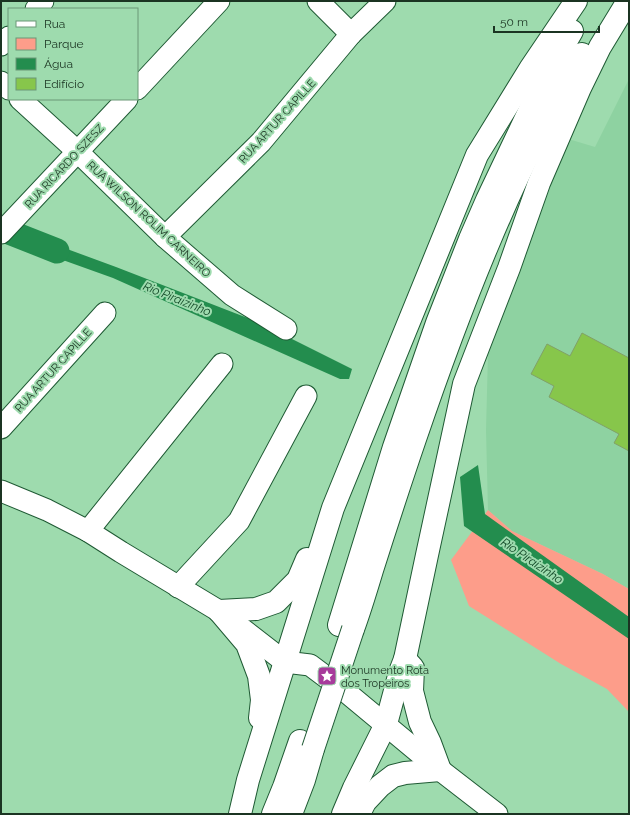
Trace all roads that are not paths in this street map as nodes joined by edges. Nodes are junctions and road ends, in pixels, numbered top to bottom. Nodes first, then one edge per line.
1 (219, 1) edge
2 (318, 1) edge
3 (385, 1) edge
4 (576, 1) edge
5 (590, 1) edge
6 (615, 1) edge
7 (628, 1) edge
8 (351, 34) junction
9 (138, 88) edge
10 (21, 100) edge
11 (126, 100) edge
12 (78, 152) junction
13 (11, 215) edge
14 (1, 233) edge
15 (165, 237) junction
16 (105, 313) dead end
17 (286, 329) dead end
18 (222, 364) dead end
19 (306, 396) dead end
20 (1, 428) edge
21 (1, 491) edge
22 (333, 508) junction
23 (88, 531) junction
24 (178, 587) junction
25 (219, 612) junction
26 (346, 627) junction
27 (405, 658) junction
28 (285, 662) junction
29 (386, 724) junction
30 (306, 745) junction
31 (258, 748) junction
32 (440, 770) junction
33 (240, 814) edge
34 (273, 814) edge
35 (291, 814) edge
36 (343, 814) edge
37 (359, 814) edge
38 (497, 814) edge

1 - 9 street
2 - 8 street
3 - 8 street, RUA ARTUR CAPILLE
4 - 22 highway
5 - 26 highway
6 - 26 highway
7 - 27 highway
8 - 15 street, RUA ARTUR CAPILLE
10 - 12 street, RUA WILSON ROLIM CARNEIRO
11 - 12 street, RUA RICARDO SZESZ
12 - 13 street, RUA RICARDO SZESZ
12 - 15 street, RUA WILSON ROLIM CARNEIRO
13 - 14 street, RUA RICARDO SZESZ
15 - 17 street, RUA WILSON ROLIM CARNEIRO
16 - 20 street, RUA ARTUR CAPILLE
18 - 23 street
19 - 24 street
21 - 23 street
22 - 25 highway
22 - 28 highway
23 - 24 street
24 - 25 street
25 - 28 street
25 - 31 highway
26 - 30 highway, bridge
27 - 29 highway
27 - 32 highway
28 - 29 street
28 - 31 highway
29 - 32 street
29 - 36 highway
30 - 34 highway
30 - 35 highway
31 - 33 highway
32 - 37 highway
32 - 38 street

